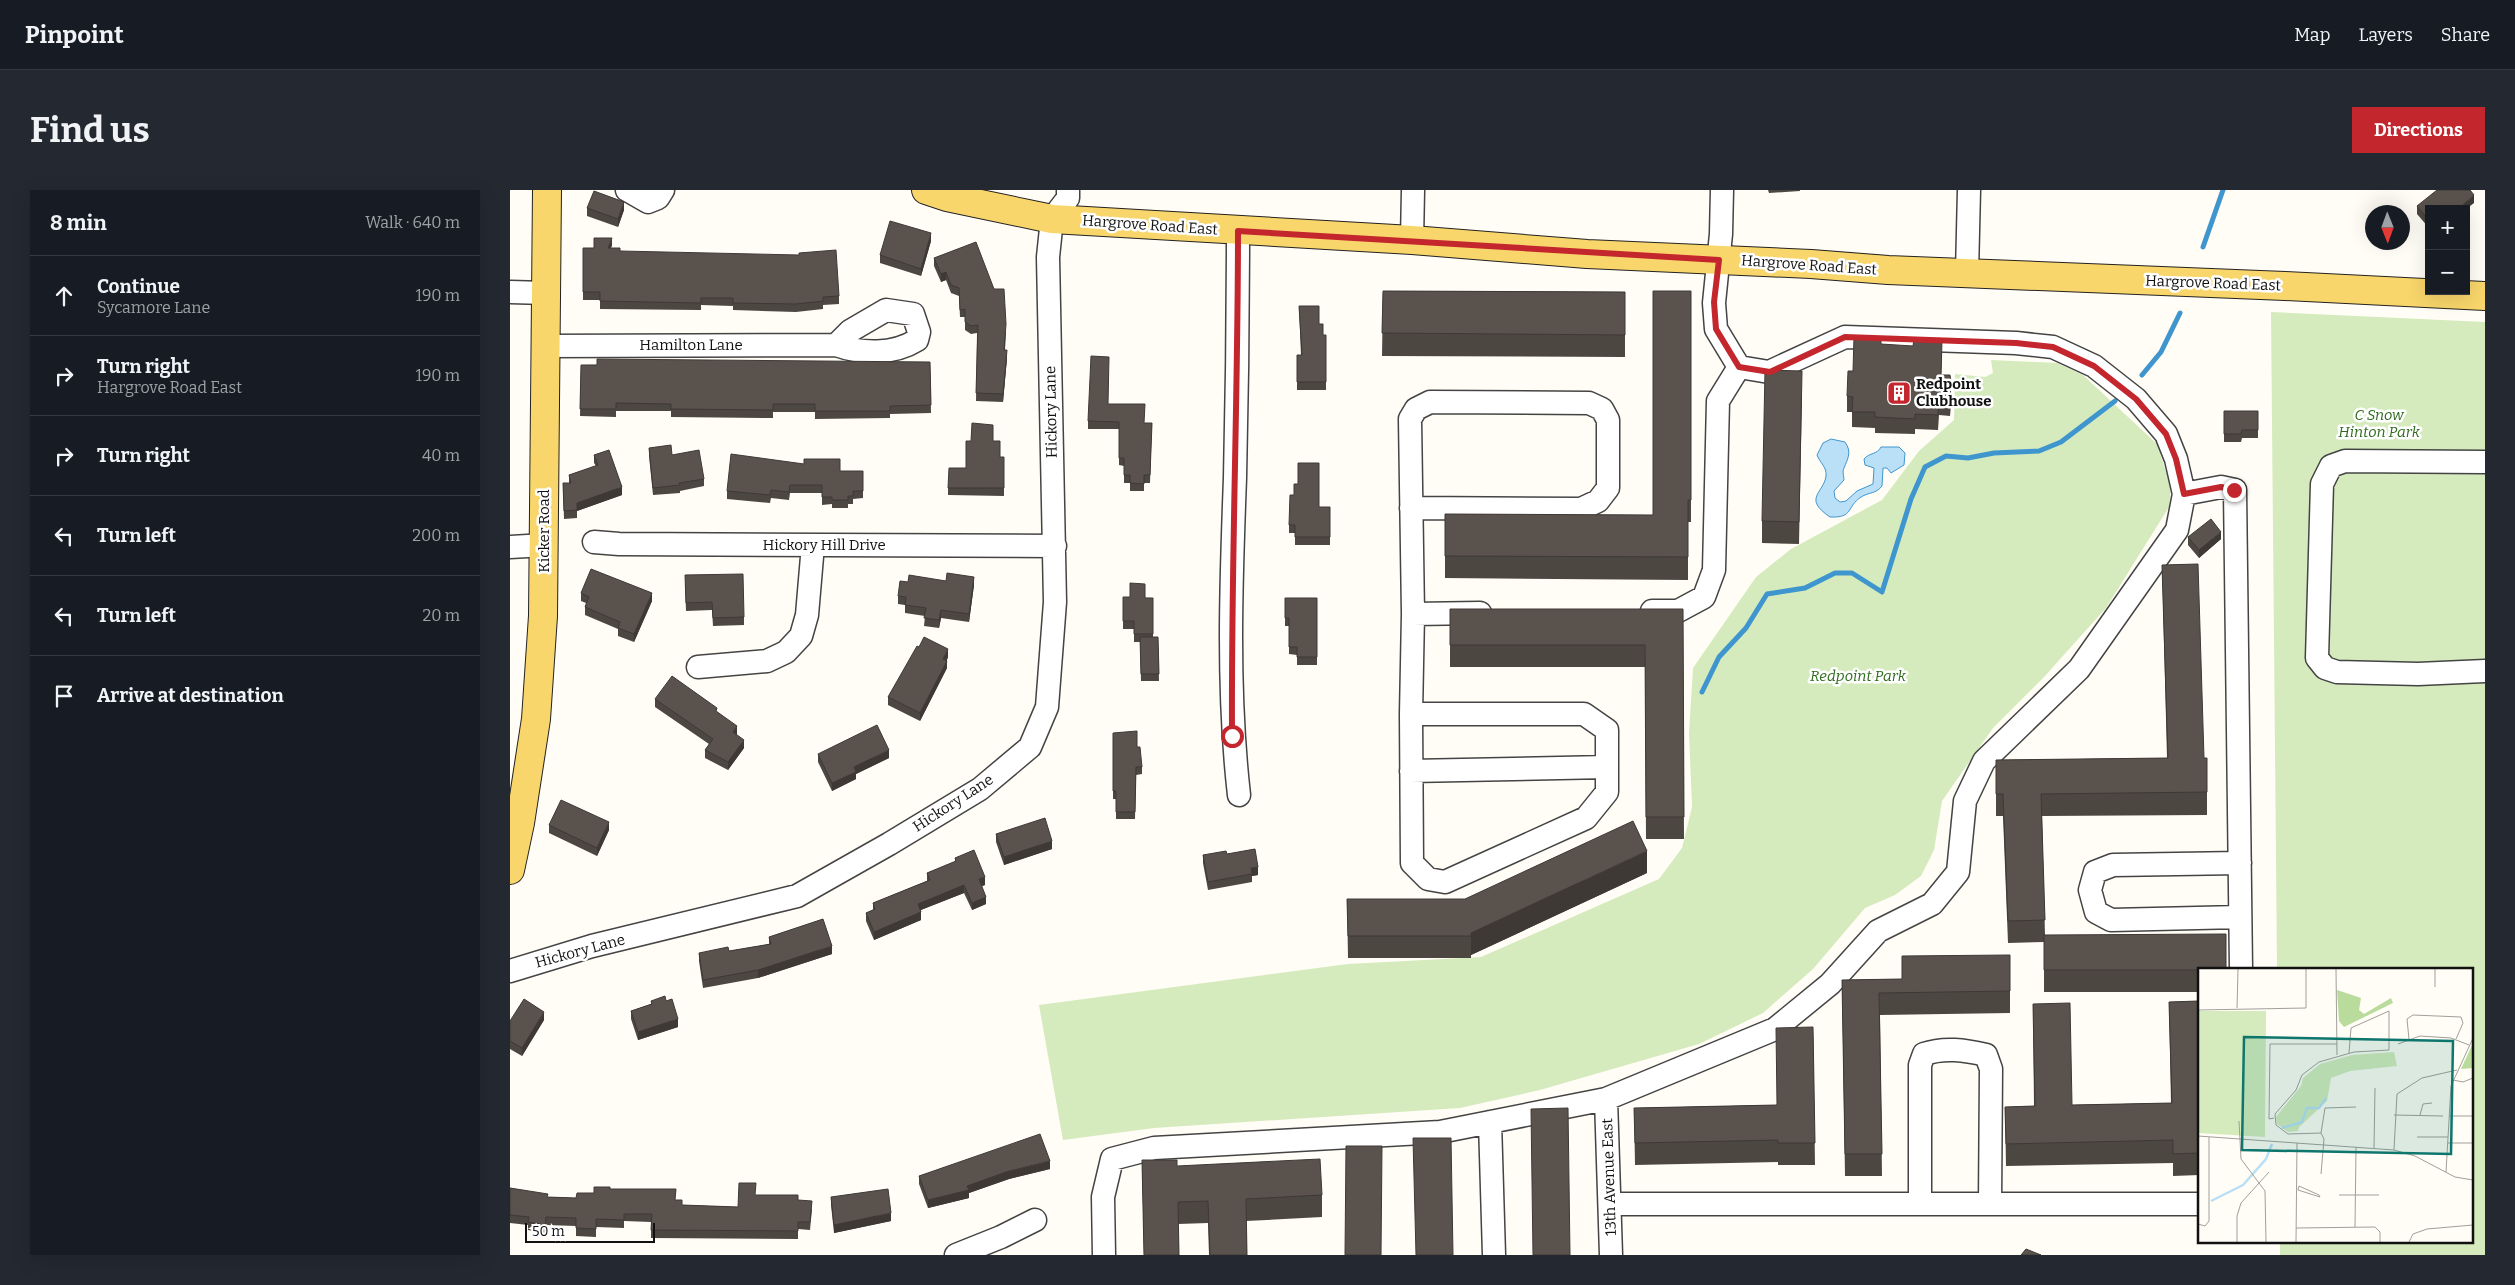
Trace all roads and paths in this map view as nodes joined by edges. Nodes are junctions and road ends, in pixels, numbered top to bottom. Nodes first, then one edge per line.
1 (547, 190) edge
2 (627, 190) edge
3 (663, 190) edge
4 (926, 190) edge
5 (1068, 190) edge
6 (1413, 190) edge
7 (1722, 190) edge
8 (1969, 190) edge
9 (1052, 219) junction
10 (1238, 231) junction
11 (1412, 240) junction
12 (1719, 260) junction
13 (1967, 273) junction
14 (510, 292) edge
15 (546, 293) junction
16 (2485, 296) edge
17 (836, 345) dead end
18 (545, 346) junction
19 (1739, 367) junction
20 (2485, 462) edge
21 (2184, 494) junction
22 (1411, 508) junction
23 (594, 542) dead end
24 (545, 544) junction
25 (814, 545) junction
26 (1054, 546) junction
27 (510, 547) edge
28 (1628, 611) edge
29 (1498, 613) edge
30 (1413, 614) junction
31 (698, 667) dead end
32 (2485, 671) edge
33 (1410, 714) junction
34 (1608, 768) junction
35 (1411, 771) junction
36 (1239, 795) dead end
37 (2240, 863) junction
38 (510, 870) edge
39 (2240, 917) junction
40 (2241, 968) edge
41 (510, 971) edge
42 (1606, 1099) junction
43 (1490, 1122) junction
44 (1610, 1204) junction
45 (1920, 1204) junction
46 (1990, 1204) junction
47 (2198, 1204) edge
48 (1035, 1220) dead end
49 (956, 1255) edge
50 (1104, 1255) edge
51 (1494, 1255) edge
52 (1611, 1255) edge

1 - 15 main road, Kicker Road
2 - 3 street
4 - 9 main road, Hargrove Road East
5 - 9 street
6 - 11 street
7 - 12 street
8 - 13 street
9 - 10 main road, Hargrove Road East
9 - 26 street, Hickory Lane
10 - 11 main road, Hargrove Road East
10 - 36 street
11 - 12 main road, Hargrove Road East
12 - 13 main road, Hargrove Road East
12 - 19 street
13 - 16 main road, Hargrove Road East
14 - 15 street
15 - 18 main road, Kicker Road
17 - 18 street, Hamilton Lane
18 - 24 main road, Kicker Road
19 - 21 street
19 - 28 street
20 - 32 street
21 - 37 street
21 - 42 street
22 - 22 street
22 - 30 street
23 - 25 street, Hickory Hill Drive
24 - 27 street
24 - 38 main road, Kicker Road
25 - 26 street, Hickory Hill Drive
25 - 31 street
26 - 41 street, Hickory Lane
29 - 30 street
30 - 33 street
33 - 34 street
33 - 35 street
34 - 35 street
34 - 35 street
37 - 39 street
37 - 39 street
39 - 40 street
42 - 43 street
42 - 44 street, 13th Avenue East
43 - 50 street
43 - 51 street
44 - 45 street
44 - 52 street, 13th Avenue East
45 - 46 street
45 - 46 street
46 - 47 street
48 - 49 street

